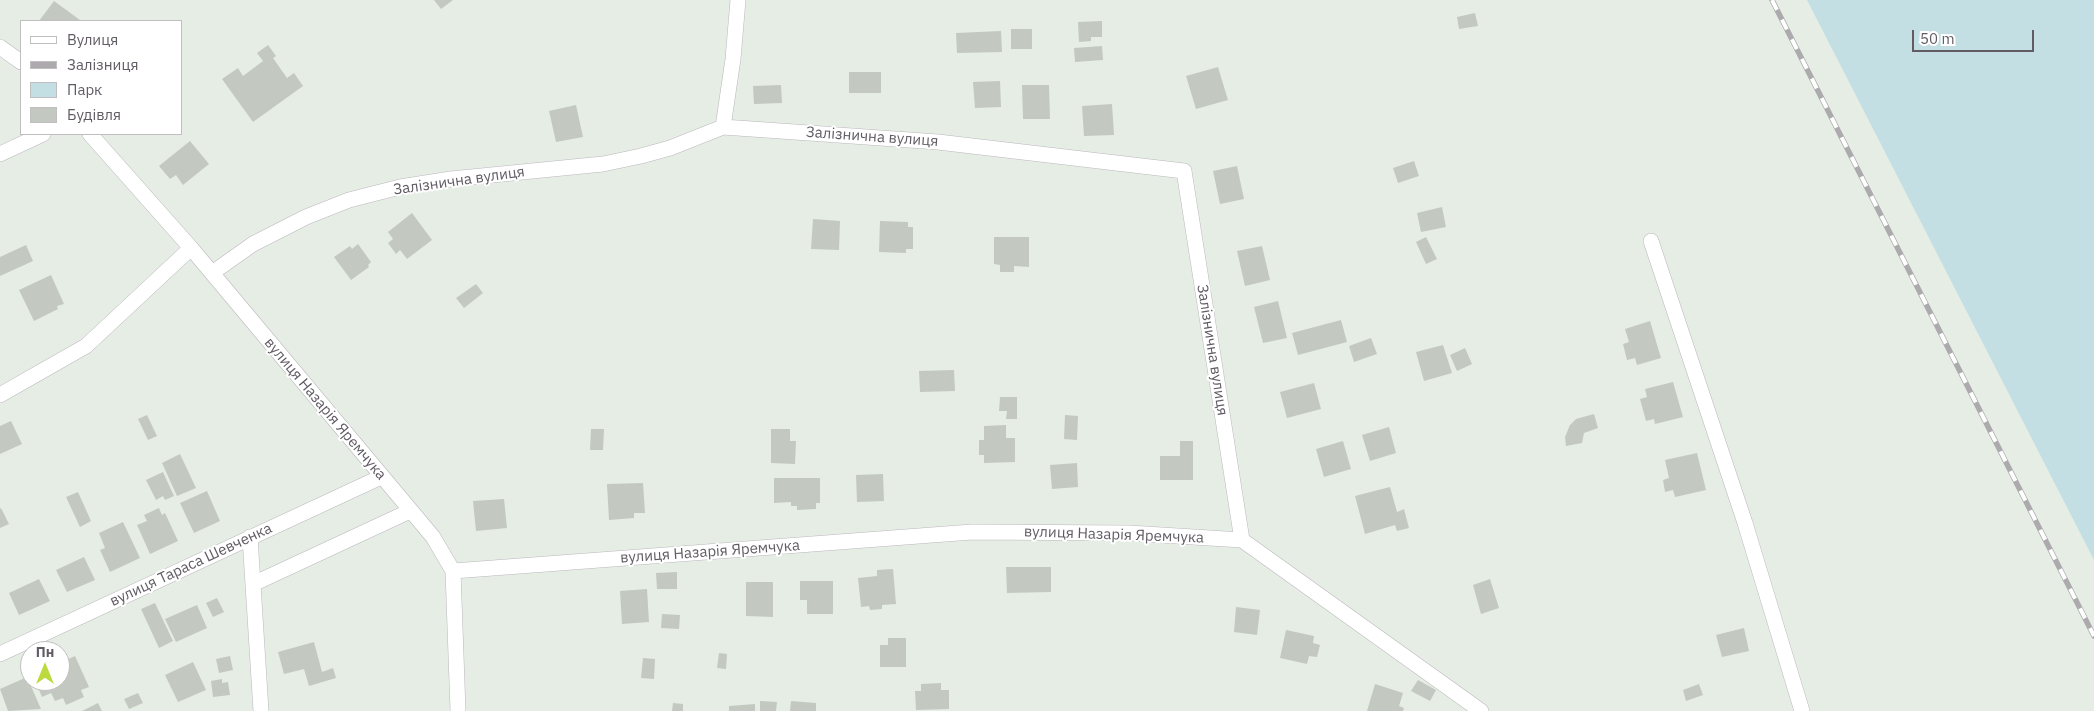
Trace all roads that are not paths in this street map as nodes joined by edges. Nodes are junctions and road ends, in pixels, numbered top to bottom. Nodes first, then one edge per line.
1 (738, 0) edge
2 (0, 47) edge
3 (20, 61) edge
4 (723, 127) junction
5 (40, 135) edge
6 (91, 135) edge
7 (0, 154) edge
8 (1652, 241) dead end
9 (192, 248) junction
10 (212, 273) junction
11 (0, 396) edge
12 (381, 476) junction
13 (410, 510) junction
14 (250, 538) junction
15 (1242, 540) junction
16 (453, 571) junction
17 (253, 584) junction
18 (0, 654) edge
19 (261, 711) edge
20 (458, 711) edge
21 (1481, 711) edge
22 (1802, 711) edge

1 - 4 street
2 - 3 street
4 - 10 street, Залізнична вулиця
4 - 15 street, Залізнична вулиця
5 - 7 street
6 - 9 street, вулиця Назарія Яремчука
8 - 22 street
9 - 10 street, вулиця Назарія Яремчука
9 - 11 street
10 - 12 street, вулиця Назарія Яремчука
12 - 13 street, вулиця Назарія Яремчука
12 - 14 street, вулиця Тараса Шевченка
13 - 16 street, вулиця Назарія Яремчука
13 - 17 street
14 - 17 street
14 - 18 street, вулиця Тараса Шевченка
15 - 16 street, вулиця Назарія Яремчука
15 - 21 street
16 - 20 street
17 - 19 street

